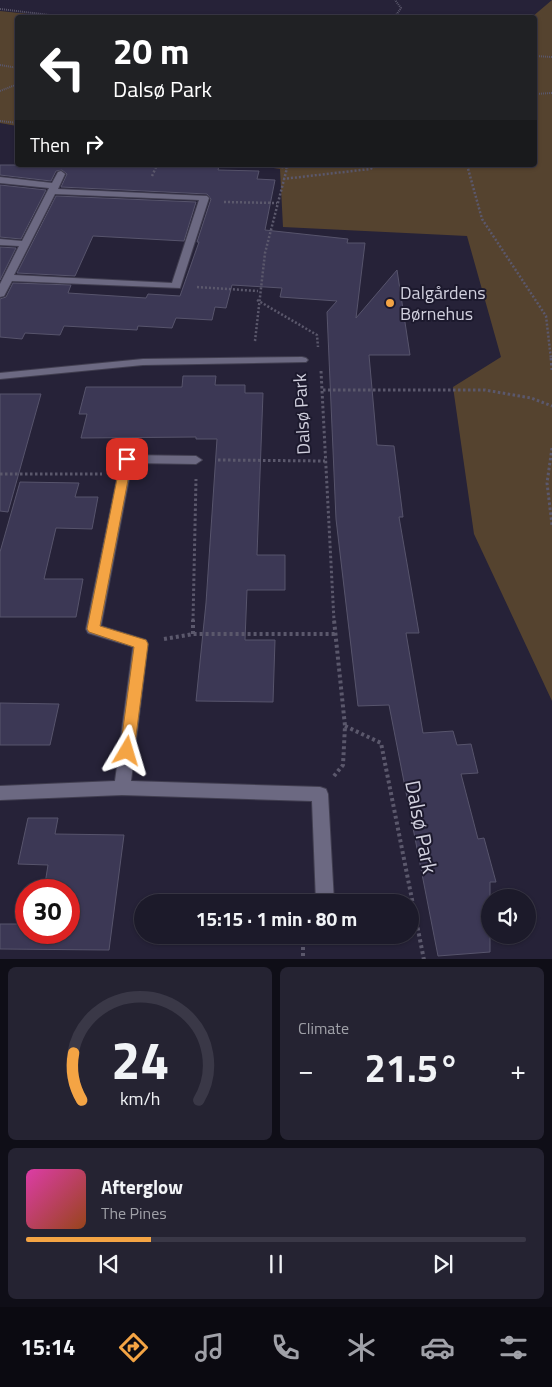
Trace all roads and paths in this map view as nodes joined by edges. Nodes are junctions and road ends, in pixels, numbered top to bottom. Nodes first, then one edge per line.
1 (396, 0) edge
2 (0, 9) edge
3 (49, 15) edge
4 (396, 15) edge
5 (537, 56) edge
6 (552, 57) edge
7 (0, 65) edge
8 (15, 68) edge
9 (15, 85) edge
10 (0, 91) edge
11 (552, 93) edge
12 (537, 94) edge
13 (0, 120) edge
14 (15, 122) edge
15 (287, 167) edge
16 (374, 167) edge
17 (468, 167) edge
18 (61, 174) dead end
19 (283, 179) junction
20 (0, 180) edge
21 (54, 188) junction
22 (203, 201) junction
23 (277, 203) junction
24 (0, 242) edge
25 (26, 244) junction
26 (8, 278) junction
27 (176, 286) junction
28 (258, 292) junction
29 (0, 294) edge
30 (257, 300) junction
31 (255, 359) junction
32 (302, 360) joint
33 (320, 360) junction
34 (552, 370) edge
35 (0, 376) edge
36 (323, 390) junction
37 (552, 406) edge
38 (552, 448) edge
39 (196, 460) junction
40 (325, 462) junction
41 (0, 474) edge
42 (124, 474) junction
43 (552, 525) edge
44 (193, 634) junction
45 (336, 634) junction
46 (141, 644) junction
47 (345, 726) junction
48 (122, 788) junction
49 (0, 793) edge
50 (320, 794) junction
51 (324, 894) edge
52 (303, 944) edge
53 (303, 959) edge
54 (424, 959) edge

1 - 4 path
2 - 3 path
5 - 6 path
7 - 8 path
9 - 10 path
11 - 12 path
13 - 14 path
15 - 19 path
16 - 19 path
17 - 34 path
18 - 21 street
19 - 23 path
20 - 21 street
21 - 22 street
21 - 25 street
22 - 23 path
22 - 27 street
23 - 28 path
24 - 25 street
25 - 26 street
26 - 27 street
26 - 29 street
27 - 28 path
28 - 30 path
30 - 31 path
30 - 33 path
31 - 32 street, Dalsø Park
31 - 35 street, Dalsø Park
32 - 33 path, Dalsø Park
33 - 36 path, Dalsø Park
36 - 37 path
36 - 40 path, Dalsø Park
38 - 43 path
39 - 40 path
39 - 42 street
39 - 44 path
40 - 45 path, Dalsø Park
41 - 42 path
42 - 46 street
44 - 45 path
44 - 46 path
45 - 47 path, Dalsø Park
46 - 48 street
47 - 50 path, Dalsø Park
47 - 54 path, Dalsø Park
48 - 49 street
48 - 50 street
50 - 51 street
52 - 53 path

